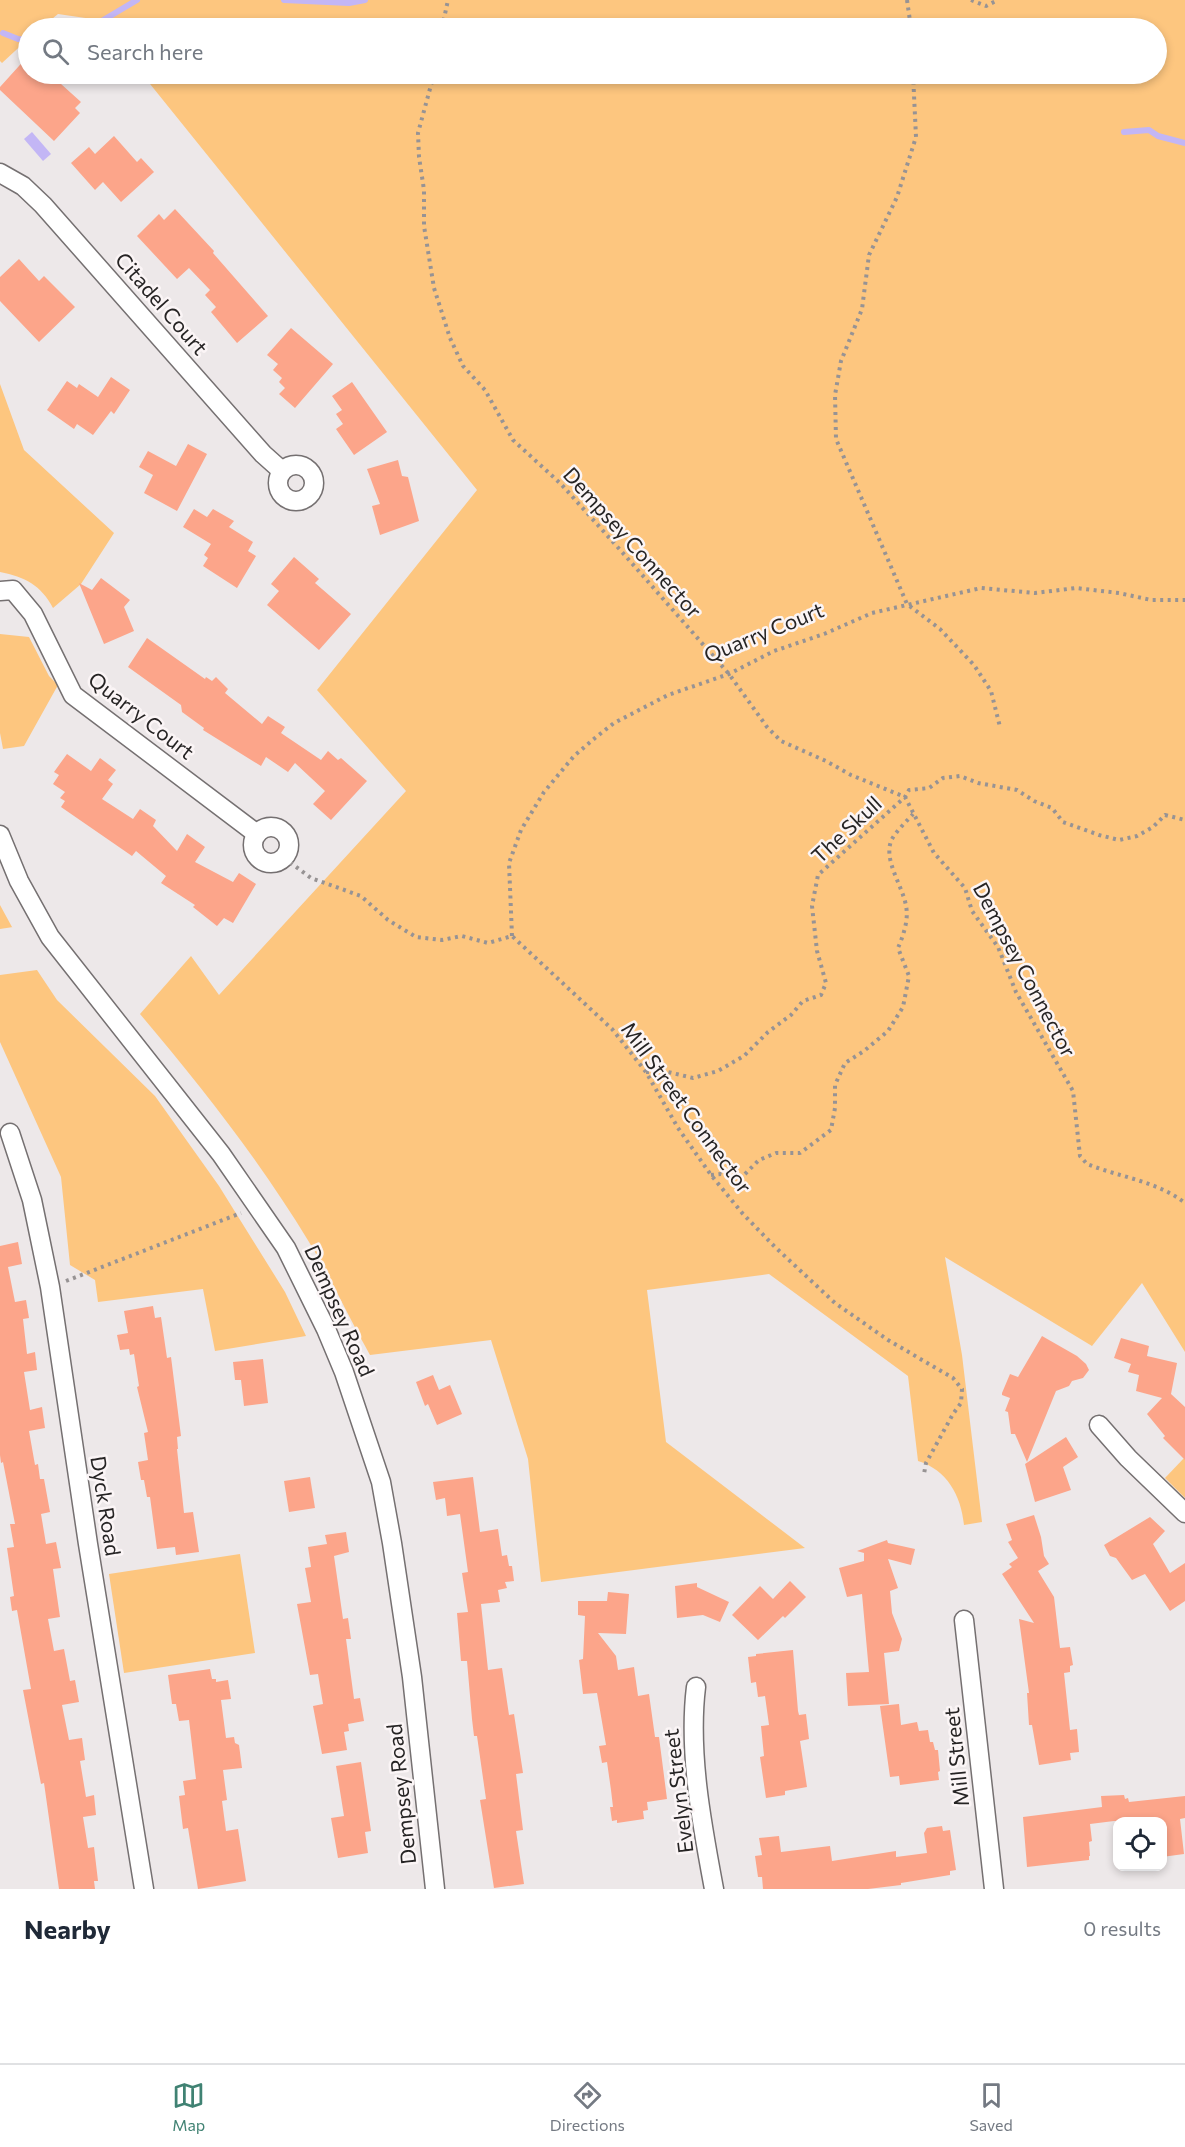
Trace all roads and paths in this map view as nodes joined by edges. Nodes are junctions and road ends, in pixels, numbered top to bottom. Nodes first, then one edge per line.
1 (448, 0) edge
2 (907, 0) edge
3 (971, 0) edge
4 (998, 0) edge
5 (444, 18) edge
6 (910, 18) edge
7 (431, 84) edge
8 (913, 84) edge
9 (0, 173) edge
10 (282, 471) dead end
11 (0, 591) edge
12 (1185, 600) edge
13 (907, 604) junction
14 (729, 674) junction
15 (1000, 727) dead end
16 (905, 797) junction
17 (913, 814) junction
18 (1185, 820) edge
19 (257, 834) junction
20 (0, 835) edge
21 (284, 858) junction
22 (512, 936) junction
23 (646, 1072) junction
24 (10, 1133) dead end
25 (711, 1175) junction
26 (1185, 1203) edge
27 (258, 1206) junction
28 (50, 1287) junction
29 (1099, 1425) dead end
30 (924, 1474) dead end
31 (1185, 1513) edge
32 (964, 1620) dead end
33 (696, 1687) dead end
34 (144, 1889) edge
35 (435, 1889) edge
36 (714, 1889) edge
37 (994, 1889) edge

1 - 5 path
2 - 6 path
3 - 4 path
7 - 14 path, Dempsey Connector
8 - 13 path
9 - 10 street, Citadel Court
11 - 19 street, Quarry Court
12 - 13 path, Quarry Court
13 - 14 path, Quarry Court
13 - 15 path
14 - 16 path, Dempsey Connector
14 - 22 path, Quarry Court
16 - 17 path, Dempsey Connector
16 - 18 path, The Skull
16 - 23 path, The Skull
17 - 25 path
17 - 26 path, Dempsey Connector
19 - 21 street
19 - 21 street
20 - 27 street, Dempsey Road
21 - 22 path
22 - 23 path, Mill Street Connector
23 - 25 path, Mill Street Connector
24 - 28 street, Dyck Road
25 - 30 path, Mill Street Connector
27 - 28 path
27 - 35 street, Dempsey Road
28 - 34 street, Dyck Road
29 - 31 street
32 - 37 street, Mill Street
33 - 36 street, Evelyn Street

